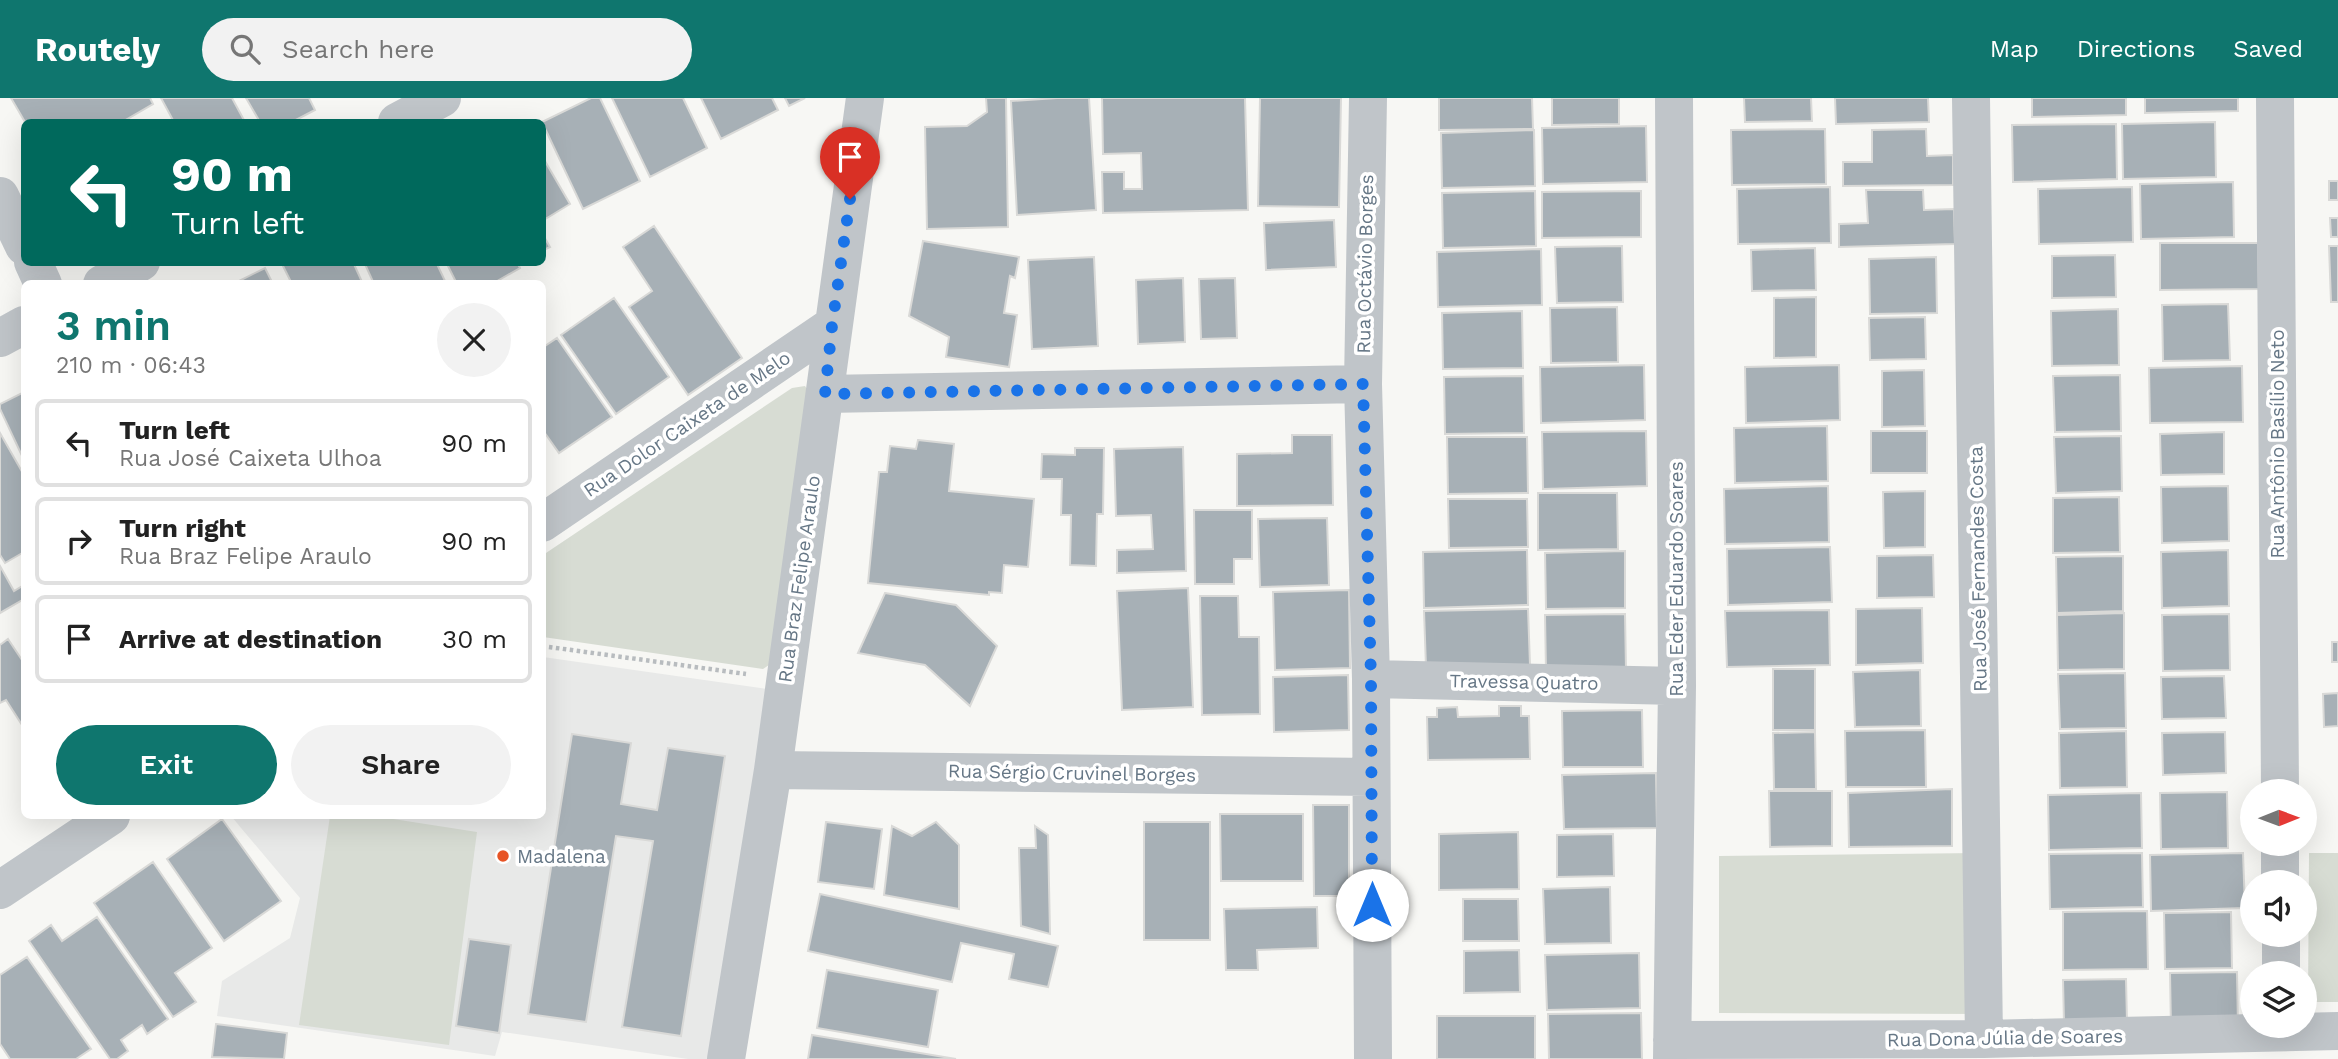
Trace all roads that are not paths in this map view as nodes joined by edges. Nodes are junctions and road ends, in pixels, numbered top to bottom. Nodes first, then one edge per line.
1 (442, 98) edge
2 (864, 98) edge
3 (1368, 98) edge
4 (1674, 98) edge
5 (1971, 98) edge
6 (2275, 98) edge
7 (403, 119) edge
8 (0, 196) edge
9 (21, 240) edge
10 (134, 266) edge
11 (109, 280) edge
12 (832, 326) junction
13 (21, 327) edge
14 (0, 338) edge
15 (1363, 384) junction
16 (825, 394) junction
17 (546, 520) edge
18 (1371, 679) junction
19 (1677, 686) junction
20 (773, 770) junction
21 (1371, 777) junction
22 (2280, 779) edge
23 (106, 819) edge
24 (0, 890) edge
25 (2317, 1030) edge
26 (2338, 1031) edge
27 (2240, 1034) edge
28 (1984, 1039) junction
29 (2133, 1048) edge
30 (1672, 1050) edge
31 (726, 1059) edge
32 (1373, 1059) edge

1 - 7 street
2 - 12 street, Rua Braz Felipe Araulo
3 - 15 street, Rua Octávio Borges
4 - 19 street, Rua Eder Eduardo Soares
5 - 28 street, Rua José Fernandes Costa
6 - 22 street, Rua Antônio Basílio Neto
8 - 9 street
10 - 11 street
12 - 16 street, Rua Braz Felipe Araulo
12 - 17 street, Rua Dolor Caixeta de Melo
13 - 14 street
15 - 16 street
15 - 18 street, Rua Octávio Borges
16 - 20 street, Rua Braz Felipe Araulo
18 - 19 street, Travessa Quatro
18 - 21 street, Rua Octávio Borges
19 - 30 street, Rua Eder Eduardo Soares
20 - 21 street, Rua Sérgio Cruvinel Borges
20 - 31 street, Rua Braz Felipe Araulo
21 - 32 street, Rua Octávio Borges
23 - 24 street
25 - 26 street, Rua Dona Júlia de Soares
27 - 29 street, Rua Dona Júlia de Soares
28 - 29 street, Rua Dona Júlia de Soares
28 - 30 street, Rua Dona Júlia de Soares

